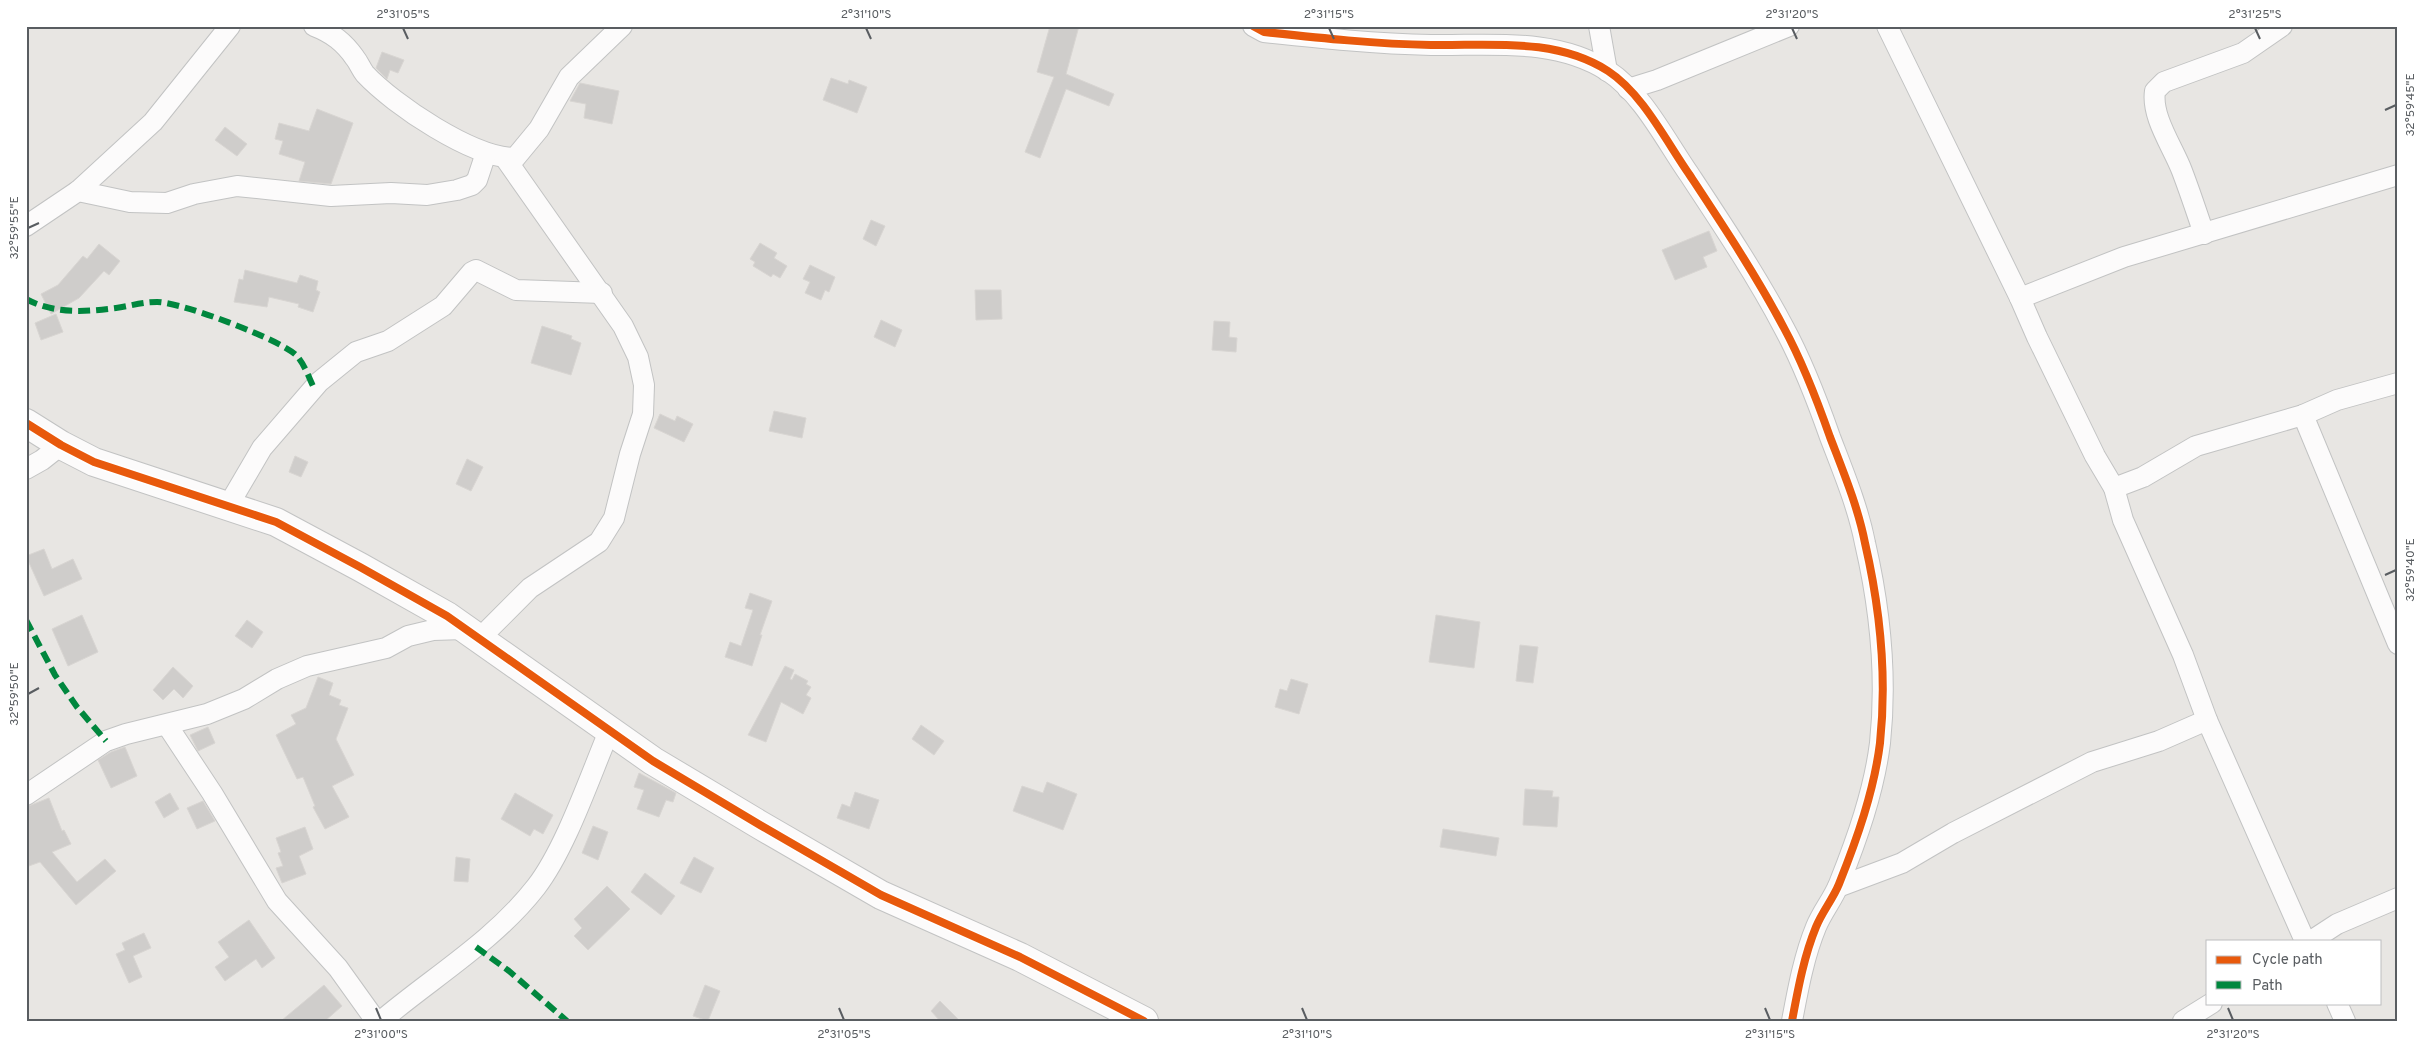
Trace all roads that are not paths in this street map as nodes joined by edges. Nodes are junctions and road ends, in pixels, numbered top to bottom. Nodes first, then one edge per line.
1 (230, 26) edge
2 (314, 26) edge
3 (622, 26) edge
4 (1253, 26) edge
5 (1599, 26) edge
6 (1789, 26) edge
7 (1887, 26) edge
8 (2282, 26) edge
9 (1607, 71) junction
10 (1628, 89) junction
11 (486, 153) junction
12 (505, 158) junction
13 (2398, 175) edge
14 (78, 190) junction
15 (26, 226) edge
16 (2204, 234) junction
17 (602, 293) junction
18 (2020, 298) junction
19 (2398, 384) edge
20 (2303, 415) junction
21 (26, 423) edge
22 (61, 445) junction
23 (26, 469) edge
24 (2114, 488) junction
25 (228, 506) junction
26 (471, 634) junction
27 (2398, 644) edge
28 (2207, 720) junction
29 (167, 725) junction
30 (610, 729) junction
31 (26, 795) edge
32 (1838, 887) junction
33 (2398, 898) edge
34 (2305, 940) edge
35 (2313, 940) edge
36 (2210, 1004) edge
37 (2337, 1004) edge
38 (376, 1021) edge
39 (381, 1021) edge
40 (1144, 1021) edge
41 (1792, 1021) edge
42 (2183, 1021) edge
43 (2345, 1021) edge

1 - 14 street
2 - 11 street
3 - 12 street
4 - 9 street
5 - 9 street
6 - 10 street
7 - 18 street
8 - 16 street
9 - 10 street
10 - 32 street
11 - 12 street
11 - 14 street
12 - 17 street
13 - 16 street
14 - 15 street
16 - 18 street
17 - 25 street
17 - 26 street
18 - 24 street
19 - 20 street
20 - 24 street
20 - 27 street
21 - 22 street
22 - 23 street
22 - 25 street
24 - 28 street
25 - 26 street
26 - 29 street
26 - 30 street
28 - 32 street
28 - 34 street
29 - 31 street
29 - 38 street
30 - 39 street
30 - 40 street
32 - 41 street
33 - 35 street
36 - 42 street
37 - 43 street

